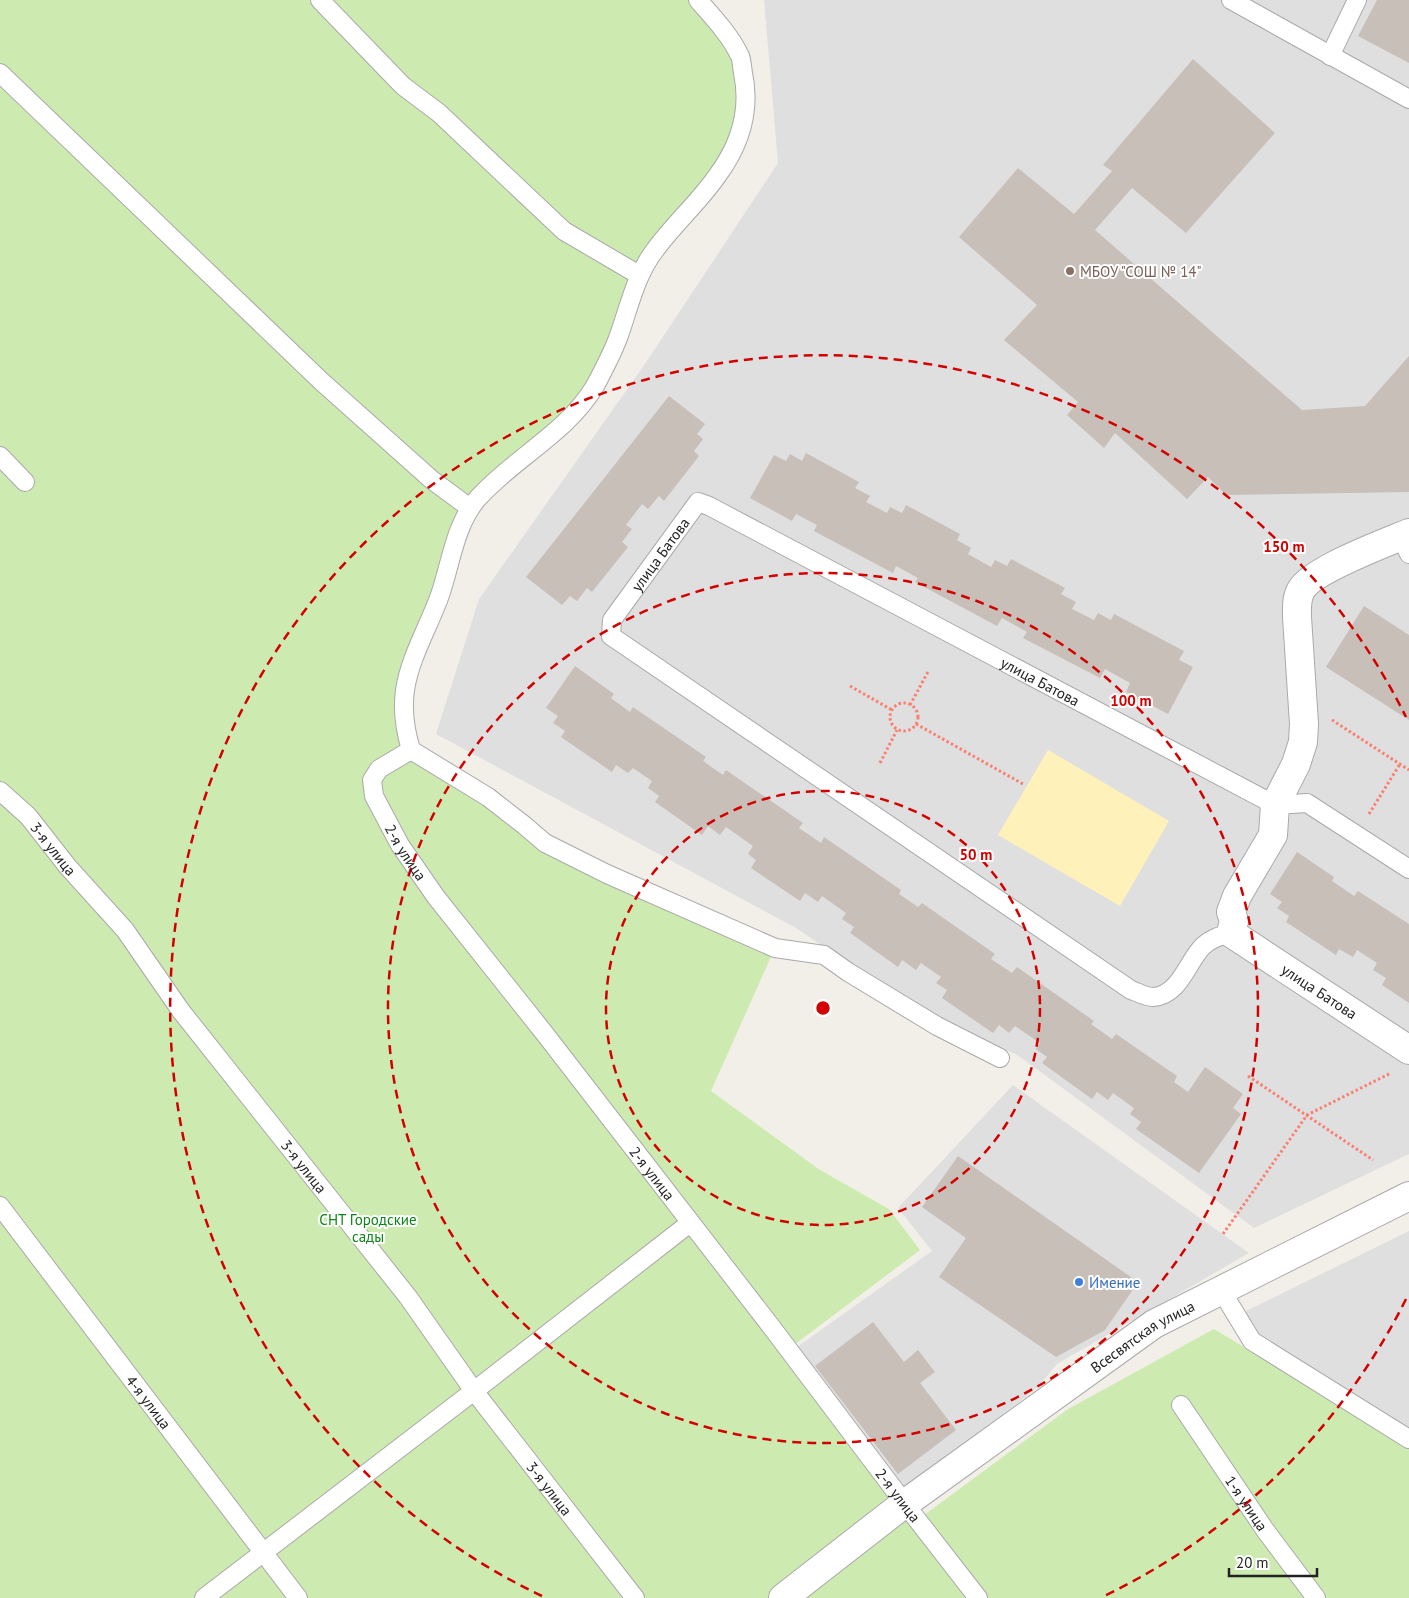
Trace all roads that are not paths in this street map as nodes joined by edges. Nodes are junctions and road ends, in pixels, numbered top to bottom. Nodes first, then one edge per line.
1 (320, 0) edge
2 (698, 0) edge
3 (1231, 0) edge
4 (1357, 0) edge
5 (1330, 56) junction
6 (0, 73) edge
7 (1409, 98) edge
8 (640, 275) junction
9 (0, 456) edge
10 (25, 482) dead end
11 (470, 508) junction
12 (1406, 541) edge
13 (411, 750) junction
14 (0, 790) edge
15 (1275, 805) junction
16 (1409, 869) edge
17 (1231, 933) junction
18 (1409, 1050) edge
19 (1000, 1058) dead end
20 (1409, 1196) edge
21 (0, 1206) edge
22 (690, 1223) junction
23 (1221, 1290) junction
24 (474, 1392) junction
25 (1181, 1406) dead end
26 (1409, 1439) edge
27 (900, 1507) junction
28 (264, 1552) junction
29 (204, 1598) edge
30 (298, 1598) edge
31 (635, 1598) edge
32 (783, 1598) edge
33 (978, 1598) edge
34 (1316, 1598) edge

1 - 8 lane
2 - 8 lane
3 - 5 lane
4 - 5 lane
5 - 7 lane
6 - 11 lane
8 - 11 lane
9 - 10 lane
11 - 13 lane
12 - 15 street
13 - 19 lane
13 - 22 lane, 2-я улица
14 - 24 lane, 3-я улица
15 - 16 lane
15 - 17 street
15 - 17 lane, улица Батова
17 - 18 street, улица Батова
20 - 23 street, Всесвятская улица
21 - 28 lane, 4-я улица
22 - 24 lane
22 - 27 lane, 2-я улица
23 - 26 lane
23 - 27 street, Всесвятская улица
24 - 28 lane
24 - 31 lane, 3-я улица
25 - 34 lane, 1-я улица
27 - 32 street, Всесвятская улица
27 - 33 lane, 2-я улица
28 - 29 lane
28 - 30 lane, 4-я улица

